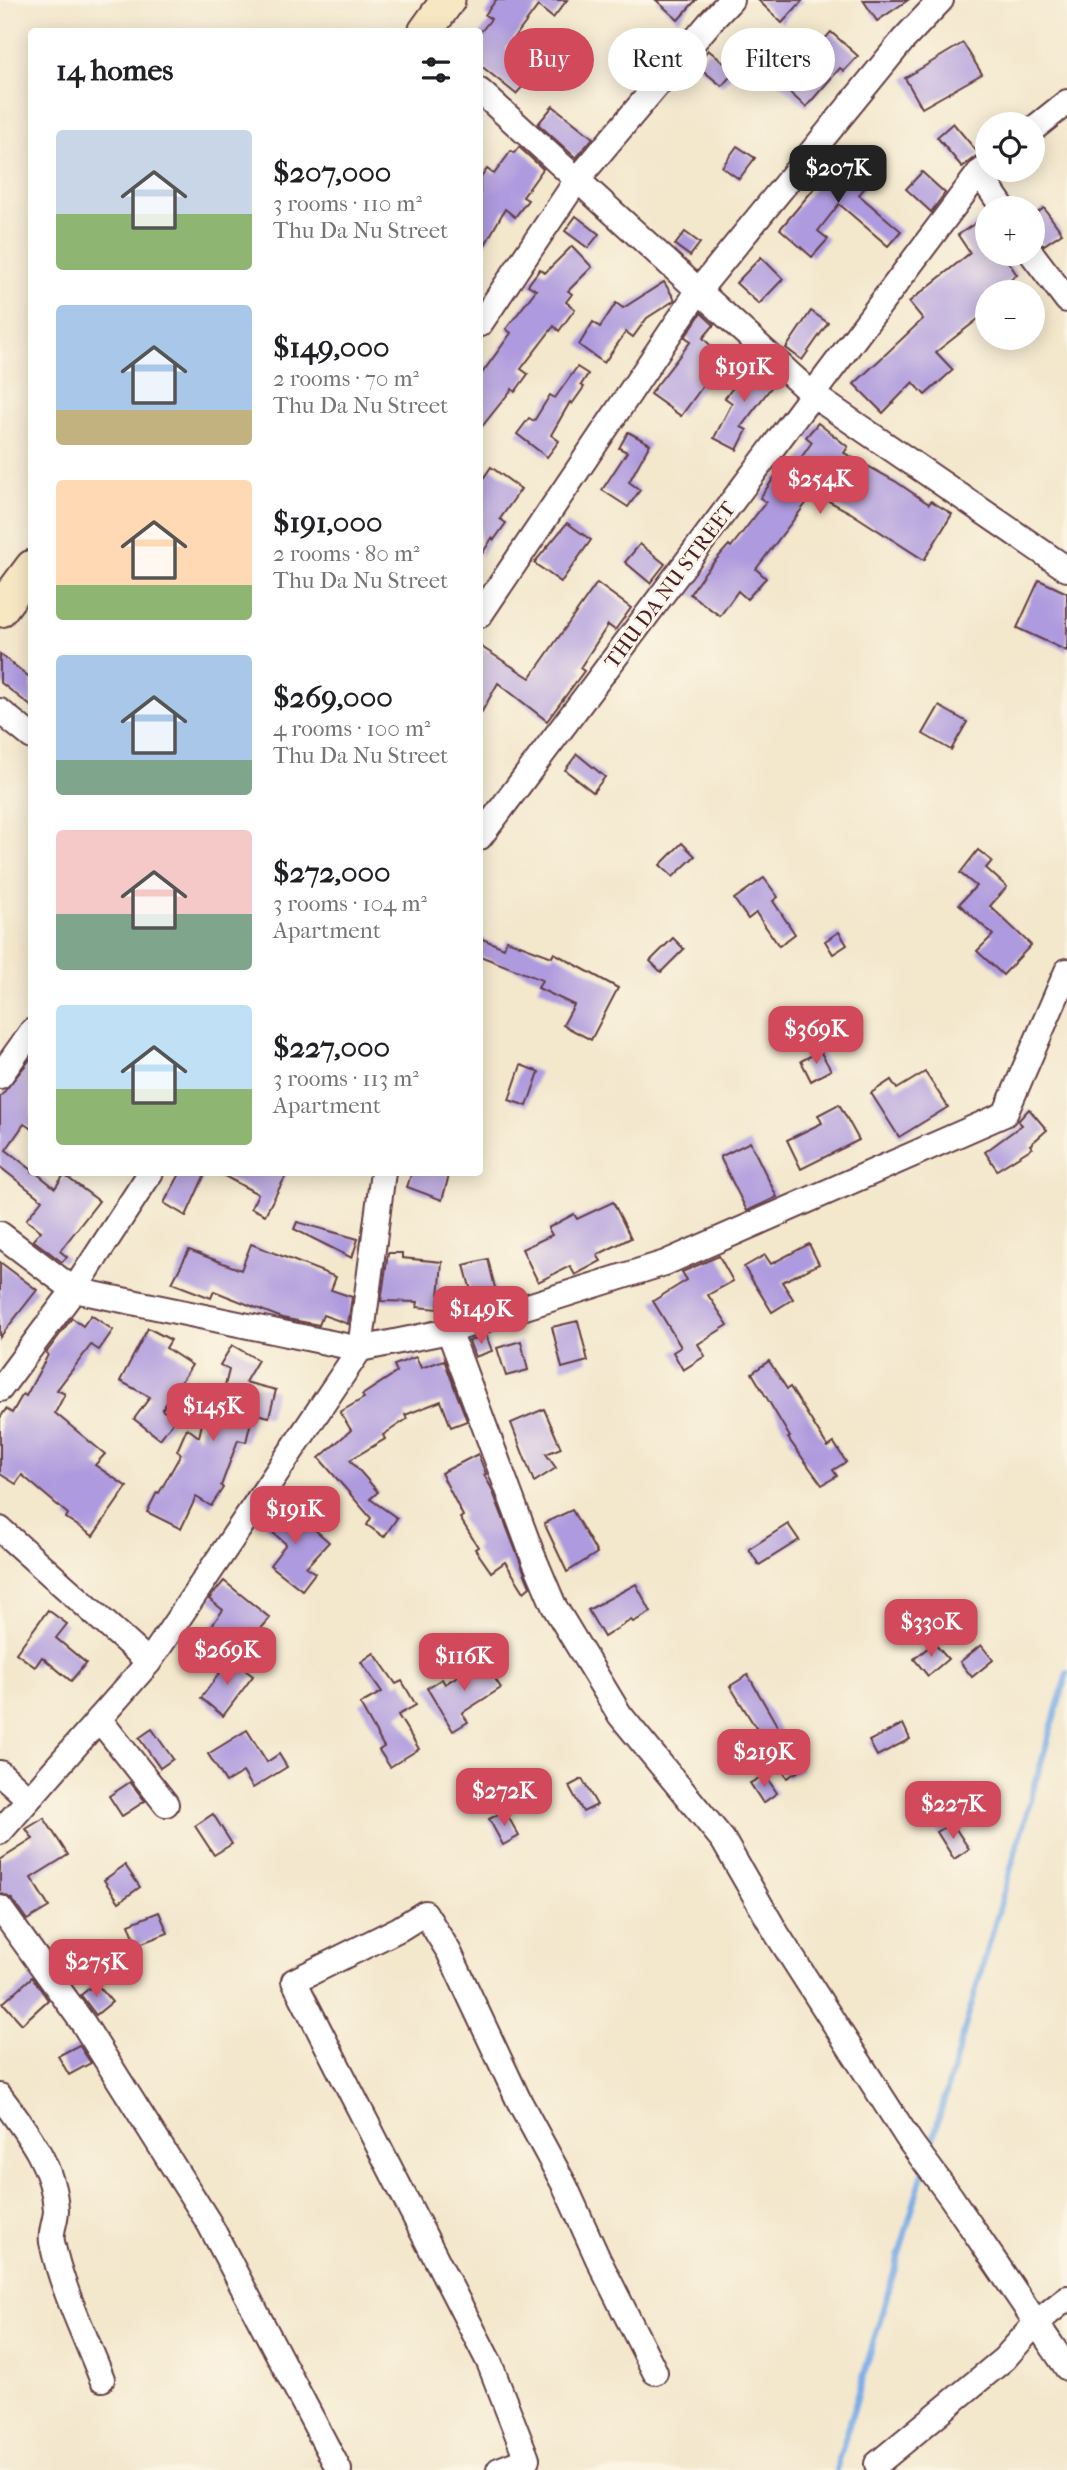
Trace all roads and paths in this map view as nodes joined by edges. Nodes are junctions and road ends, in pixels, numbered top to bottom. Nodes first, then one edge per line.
1 (447, 0) edge
2 (732, 0) edge
3 (941, 0) edge
4 (428, 28) edge
5 (483, 94) edge
6 (1067, 102) edge
7 (1045, 120) edge
8 (577, 180) junction
9 (975, 181) edge
10 (1041, 266) edge
11 (699, 290) junction
12 (1067, 300) edge
13 (483, 320) edge
14 (813, 395) junction
15 (1067, 569) edge
16 (28, 572) edge
17 (0, 610) edge
18 (483, 611) edge
19 (0, 711) edge
20 (28, 734) edge
21 (483, 833) edge
22 (1067, 971) edge
23 (28, 1037) edge
24 (0, 1076) edge
25 (148, 1176) edge
26 (382, 1176) edge
27 (0, 1234) edge
28 (74, 1290) junction
29 (449, 1331) junction
30 (360, 1349) junction
31 (0, 1389) edge
32 (0, 1529) edge
33 (149, 1662) junction
34 (99, 1719) junction
35 (0, 1773) edge
36 (29, 1799) junction
37 (166, 1804) dead end
38 (0, 1832) edge
39 (0, 1908) edge
40 (0, 2096) edge
41 (1067, 2298) edge
42 (1036, 2323) junction
43 (1067, 2368) edge
44 (655, 2372) dead end
45 (102, 2379) dead end
46 (877, 2464) dead end
47 (339, 2470) edge
48 (499, 2470) edge

1 - 4 street
2 - 8 street
3 - 11 street
5 - 8 street
6 - 7 street
8 - 11 street
8 - 13 street
9 - 14 street, THU DA NU STREET
10 - 12 street
11 - 14 street
11 - 18 street
14 - 15 street
14 - 21 street, THU DA NU STREET
16 - 17 street
19 - 20 street
22 - 29 street
23 - 24 street
25 - 28 street
26 - 30 street
27 - 28 street
28 - 30 street
28 - 31 street
29 - 30 street
29 - 42 street
30 - 33 street
32 - 33 street
33 - 34 street
34 - 36 street
34 - 37 street
35 - 36 street
36 - 38 street
39 - 47 street
40 - 45 street
41 - 42 street
42 - 43 street
42 - 46 street
44 - 48 street

